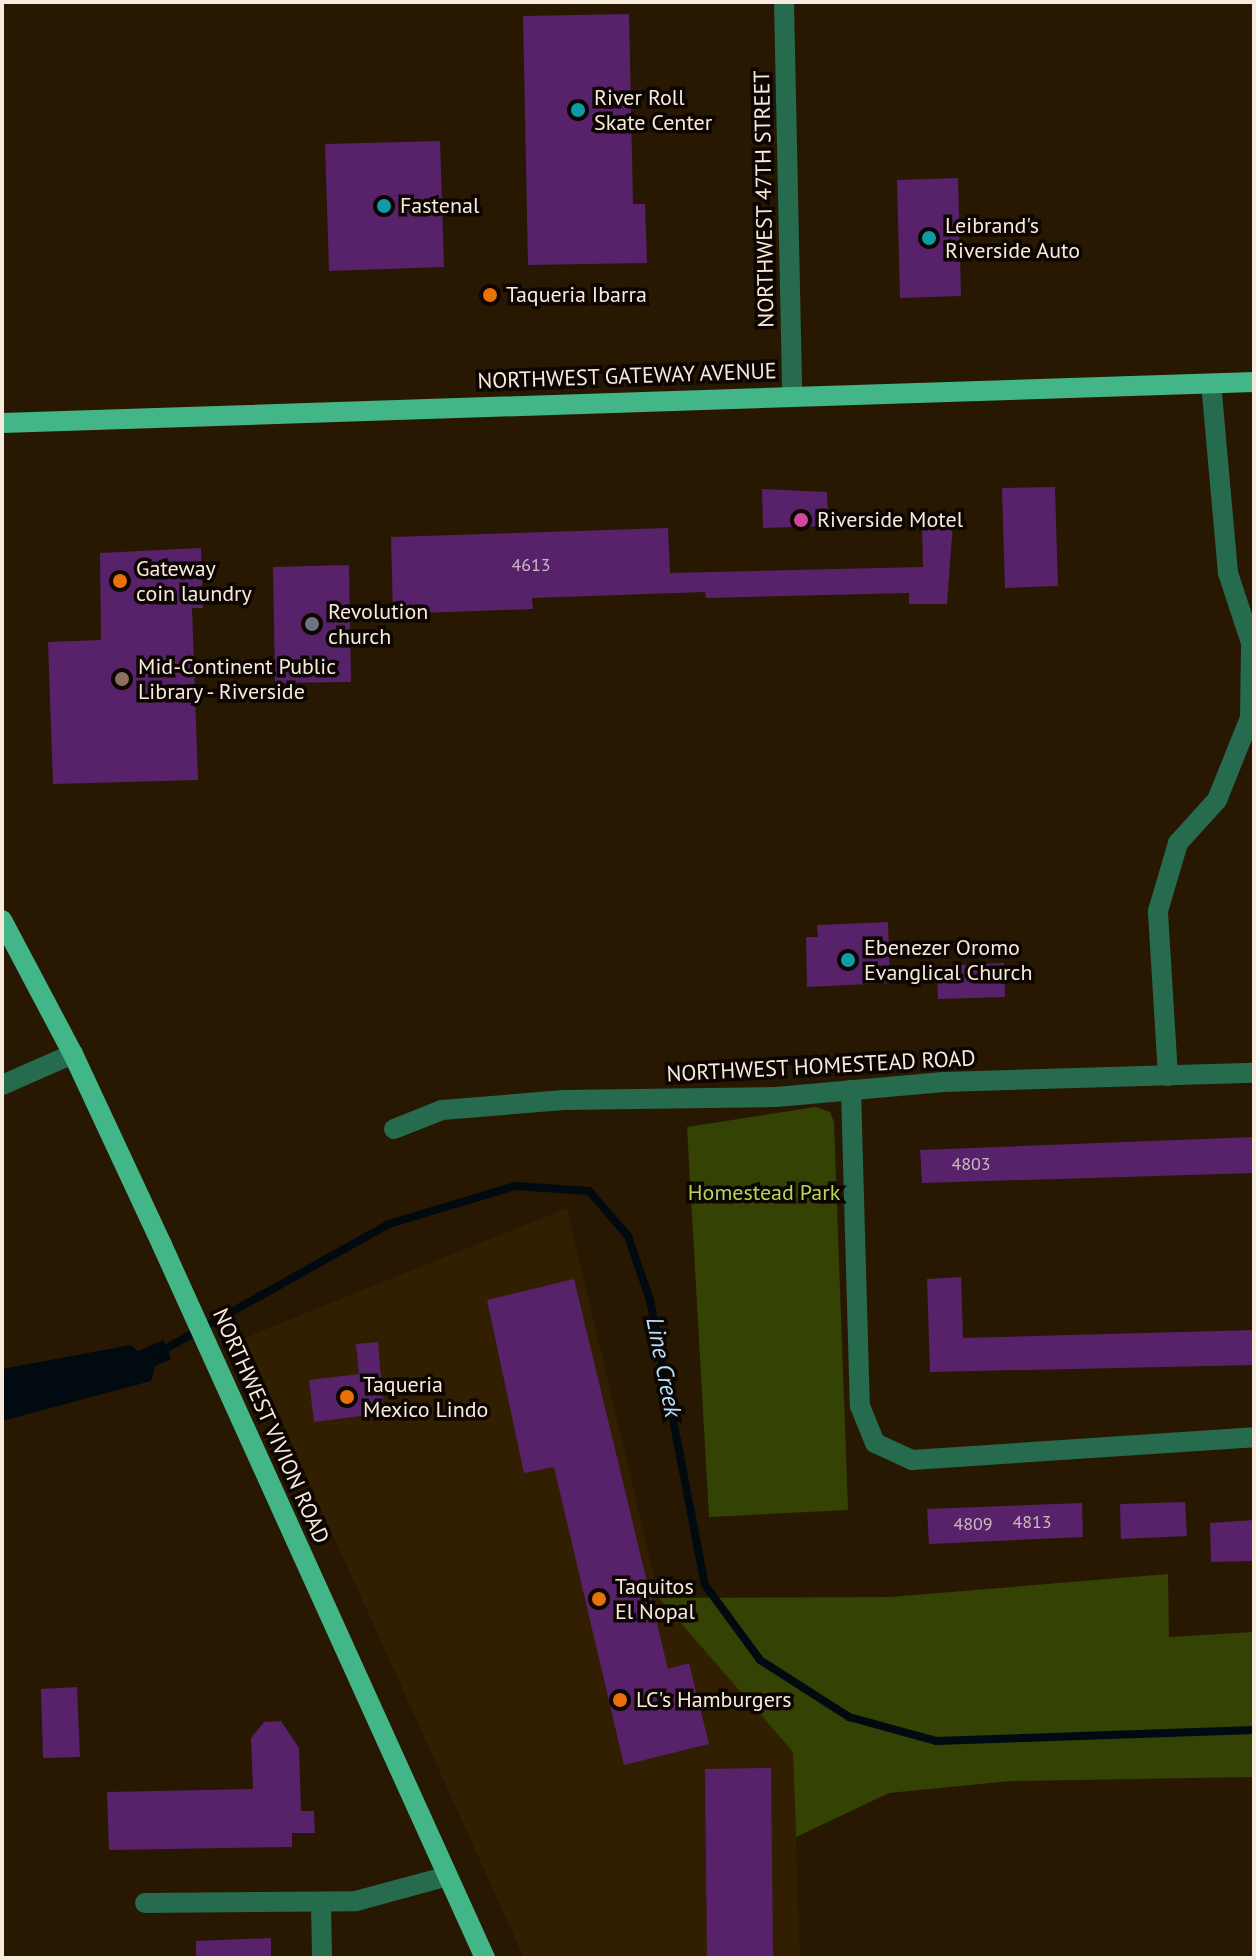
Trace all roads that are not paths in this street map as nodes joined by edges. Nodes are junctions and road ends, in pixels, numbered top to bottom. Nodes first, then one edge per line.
1 (784, 2) edge
2 (1254, 382) edge
3 (1211, 384) junction
4 (792, 395) junction
5 (2, 423) edge
6 (2, 920) edge
7 (73, 1054) junction
8 (1254, 1073) edge
9 (1168, 1076) junction
10 (2, 1085) edge
11 (851, 1090) junction
12 (394, 1129) dead end
13 (1254, 1437) edge
14 (448, 1876) junction
15 (145, 1903) dead end
16 (321, 1904) junction
17 (322, 1958) edge
18 (485, 1958) edge

1 - 4 street, NORTHWEST 47TH STREET
2 - 3 main road, NORTHWEST GATEWAY AVENUE
3 - 4 main road, NORTHWEST GATEWAY AVENUE
3 - 9 street
4 - 5 main road, NORTHWEST GATEWAY AVENUE
6 - 7 main road, NORTHWEST VIVION ROAD
7 - 10 street
7 - 14 main road, NORTHWEST VIVION ROAD
8 - 9 street, NORTHWEST HOMESTEAD ROAD
9 - 11 street, NORTHWEST HOMESTEAD ROAD
11 - 12 street, NORTHWEST HOMESTEAD ROAD
11 - 13 street
14 - 16 street
14 - 18 main road, NORTHWEST VIVION ROAD
15 - 16 street
16 - 17 street

